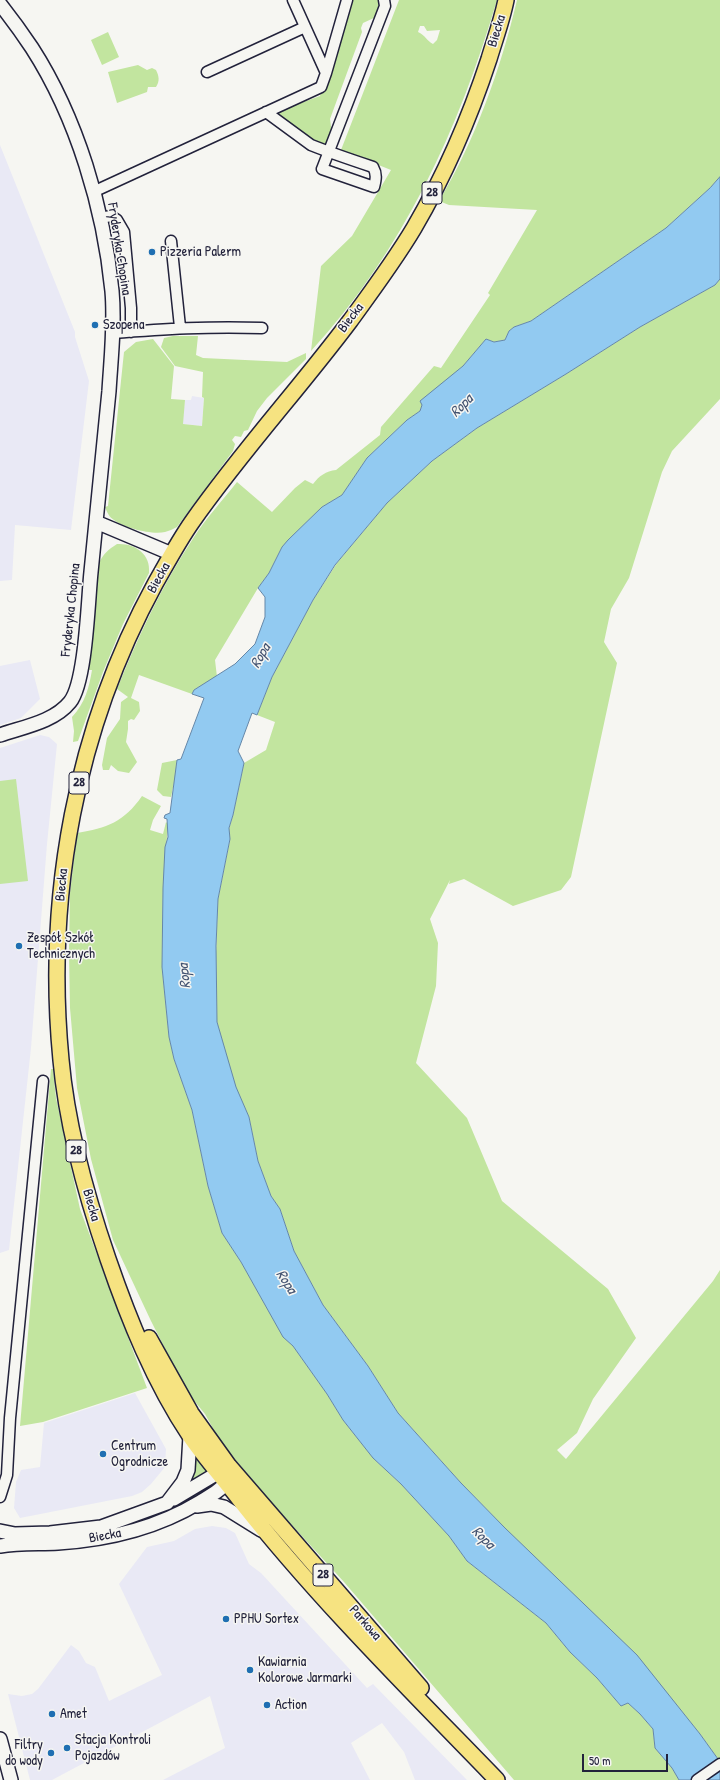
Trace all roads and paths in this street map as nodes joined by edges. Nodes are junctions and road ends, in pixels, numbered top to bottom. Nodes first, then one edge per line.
1 (293, 0) edge
2 (506, 0) edge
3 (344, 2) edge
4 (386, 2) edge
5 (0, 4) edge
6 (305, 27) junction
7 (207, 72) dead end
8 (326, 73) junction
9 (266, 112) junction
10 (330, 151) junction
11 (93, 192) junction
12 (100, 218) junction
13 (171, 240) dead end
14 (180, 328) junction
15 (262, 328) dead end
16 (131, 332) junction
17 (112, 333) junction
18 (96, 522) junction
19 (172, 554) junction
20 (0, 735) edge
21 (43, 1081) dead end
22 (100, 1236) junction
23 (10, 1418) junction
24 (190, 1436) junction
25 (0, 1466) edge
26 (224, 1473) junction
27 (0, 1497) edge
28 (167, 1503) junction
29 (192, 1507) junction
30 (0, 1531) edge
31 (267, 1534) junction
32 (6, 1545) edge
33 (0, 1739) edge
34 (720, 1764) edge
35 (10, 1780) edge
36 (497, 1780) edge
37 (500, 1780) edge
38 (697, 1780) edge

1 - 6 street
2 - 19 main road, Biecka / 28
3 - 8 street
4 - 10 street
5 - 11 street, Fryderyka Chopina
6 - 7 street
6 - 8 street
8 - 9 street
9 - 10 street
9 - 11 street
10 - 10 street
11 - 12 street, Fryderyka Chopina
12 - 16 street
12 - 17 street, Fryderyka Chopina
13 - 14 street
14 - 15 street
14 - 16 street
16 - 17 street
17 - 18 street, Fryderyka Chopina
18 - 19 street
18 - 20 street, Fryderyka Chopina
19 - 22 main road, Biecka / 28
21 - 23 street
22 - 24 main road, Biecka / 28
22 - 26 main road, Biecka / 28
23 - 25 street
23 - 27 street
24 - 26 main road, Biecka / 28
24 - 28 street
26 - 28 street, Biecka
26 - 29 street, Biecka
26 - 31 main road, 28
26 - 37 main road, Parkowa / 28
28 - 30 street, Biecka
29 - 31 street, Biecka
29 - 32 street, Biecka
31 - 36 main road, Parkowa / 28
33 - 35 street
34 - 38 street

